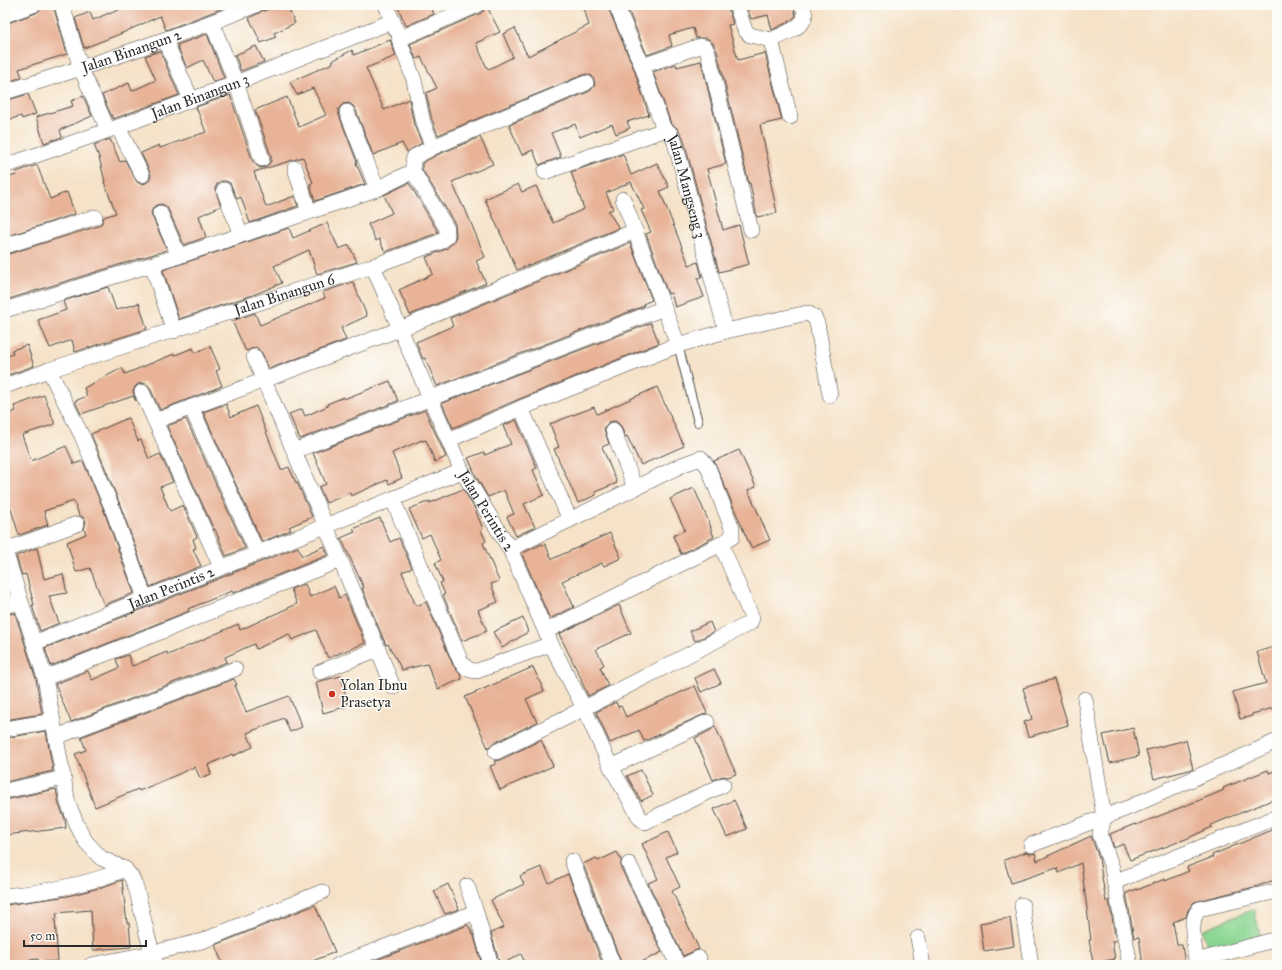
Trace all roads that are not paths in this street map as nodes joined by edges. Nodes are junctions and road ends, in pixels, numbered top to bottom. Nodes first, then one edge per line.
1 (32, 5) edge
2 (62, 5) edge
3 (256, 5) edge
4 (386, 5) edge
5 (477, 5) edge
6 (616, 5) edge
7 (736, 5) edge
8 (803, 5) edge
9 (5, 15) edge
10 (212, 22) junction
11 (393, 22) junction
12 (399, 39) junction
13 (165, 40) junction
14 (772, 40) junction
15 (642, 66) junction
16 (81, 69) junction
17 (236, 83) junction
18 (586, 83) dead end
19 (5, 92) edge
20 (191, 99) junction
21 (347, 112) dead end
22 (790, 116) dead end
23 (113, 128) junction
24 (664, 130) junction
25 (433, 147) junction
26 (262, 159) dead end
27 (5, 166) edge
28 (295, 168) dead end
29 (413, 171) junction
30 (545, 172) dead end
31 (142, 176) dead end
32 (377, 189) junction
33 (224, 190) dead end
34 (623, 199) dead end
35 (309, 212) junction
36 (160, 213) dead end
37 (95, 217) dead end
38 (751, 230) dead end
39 (635, 231) junction
40 (241, 235) junction
41 (5, 246) edge
42 (179, 256) junction
43 (152, 265) junction
44 (373, 266) junction
45 (664, 308) junction
46 (5, 310) edge
47 (400, 329) junction
48 (726, 330) junction
49 (174, 331) junction
50 (678, 345) junction
51 (254, 357) dead end
52 (49, 370) junction
53 (264, 380) junction
54 (5, 386) edge
55 (142, 392) dead end
56 (830, 395) dead end
57 (431, 399) junction
58 (191, 407) junction
59 (521, 408) junction
60 (155, 421) junction
61 (698, 422) dead end
62 (613, 430) dead end
63 (449, 440) junction
64 (294, 451) junction
65 (462, 471) junction
66 (635, 488) junction
67 (393, 500) junction
68 (570, 520) junction
69 (77, 524) dead end
70 (325, 525) junction
71 (721, 544) junction
72 (510, 549) junction
73 (5, 551) edge
74 (258, 552) junction
75 (340, 560) junction
76 (221, 567) junction
77 (145, 598) junction
78 (21, 603) junction
79 (5, 605) edge
80 (549, 638) junction
81 (34, 642) junction
82 (378, 649) junction
83 (235, 669) dead end
84 (320, 672) dead end
85 (45, 678) junction
86 (393, 687) dead end
87 (1085, 699) dead end
88 (584, 708) junction
89 (53, 721) junction
90 (707, 722) dead end
91 (5, 729) edge
92 (56, 736) junction
93 (1277, 741) edge
94 (496, 752) dead end
95 (611, 767) junction
96 (64, 778) junction
97 (723, 785) dead end
98 (5, 790) edge
99 (1104, 817) junction
100 (1277, 817) edge
101 (1031, 845) dead end
102 (572, 861) dead end
103 (629, 864) dead end
104 (126, 869) junction
105 (1114, 882) junction
106 (467, 886) dead end
107 (1277, 891) edge
108 (322, 892) dead end
109 (5, 896) edge
110 (1022, 905) dead end
111 (476, 912) junction
112 (918, 938) dead end
113 (1277, 939) edge
114 (699, 958) dead end
115 (155, 959) edge
116 (1196, 963) edge
117 (90, 965) edge
118 (338, 965) edge
119 (491, 965) edge
120 (613, 965) edge
121 (678, 965) edge
122 (685, 965) edge
123 (923, 965) edge
124 (1031, 965) edge
125 (1130, 965) edge

1 - 9 street
2 - 16 street
3 - 10 street, Jalan Binangun 2
4 - 11 street
5 - 12 street
6 - 15 street, Jalan Mangseng 3
7 - 14 street
8 - 14 street
10 - 13 street, Jalan Binangun 2
10 - 17 street
11 - 12 street
11 - 17 street, Jalan Binangun 3
12 - 25 street
13 - 16 street, Jalan Binangun 2
13 - 20 street
14 - 22 street
15 - 24 street, Jalan Mangseng 3
15 - 38 street
16 - 19 street, Jalan Binangun 2
16 - 23 street
17 - 20 street, Jalan Binangun 3
17 - 26 street
18 - 25 street
20 - 23 street, Jalan Binangun 3
21 - 32 street
23 - 27 street, Jalan Binangun 3
23 - 31 street
24 - 30 street
24 - 48 street, Jalan Mangseng 3
25 - 29 street
28 - 35 street
29 - 32 street
29 - 44 street, Jalan Binangun 6
32 - 35 street
33 - 40 street
34 - 39 street
35 - 40 street
36 - 42 street
37 - 41 street
39 - 45 street
39 - 47 street
40 - 42 street
42 - 43 street
43 - 46 street
43 - 49 street
44 - 47 street
44 - 49 street, Jalan Binangun 6
45 - 50 street
45 - 57 street
47 - 53 street
47 - 57 street
48 - 50 street
48 - 56 street
49 - 52 street, Jalan Binangun 6
50 - 59 street
50 - 61 lane
51 - 53 street
52 - 54 street, Jalan Binangun 6
52 - 77 street
53 - 58 street
53 - 64 street
55 - 60 street
57 - 63 street
57 - 64 street
58 - 60 street
58 - 74 street
59 - 63 street
59 - 68 street
60 - 76 street
62 - 66 street
63 - 65 street
64 - 70 street
65 - 67 street, Jalan Perintis 2
65 - 72 street, Jalan Perintis 2
66 - 68 street
66 - 71 street
67 - 70 street, Jalan Perintis 2
67 - 80 street
68 - 72 street
69 - 73 street
70 - 74 street, Jalan Perintis 2
70 - 75 street
71 - 80 street
71 - 88 street
72 - 80 street, Jalan Perintis 2
73 - 78 street
74 - 76 street, Jalan Perintis 2
75 - 82 street
75 - 85 street
76 - 77 street, Jalan Perintis 2
77 - 81 street, Jalan Perintis 2
78 - 79 street
78 - 81 street
80 - 88 street, Jalan Perintis 2
81 - 85 street
82 - 84 street
82 - 86 street
83 - 92 street
85 - 89 street
87 - 99 street
88 - 94 street
88 - 95 street, Jalan Perintis 2
89 - 91 street
89 - 92 street
90 - 95 street
92 - 96 street
93 - 99 street
95 - 97 street, Jalan Perintis 2
96 - 98 street
96 - 104 street
99 - 101 street
99 - 105 street
100 - 105 street
102 - 120 street
103 - 121 street
104 - 109 street
104 - 115 street
105 - 125 street
106 - 111 street
107 - 116 street
108 - 115 street
110 - 124 street
111 - 118 street
111 - 119 street
112 - 123 street
113 - 116 street
114 - 122 street
115 - 117 street

